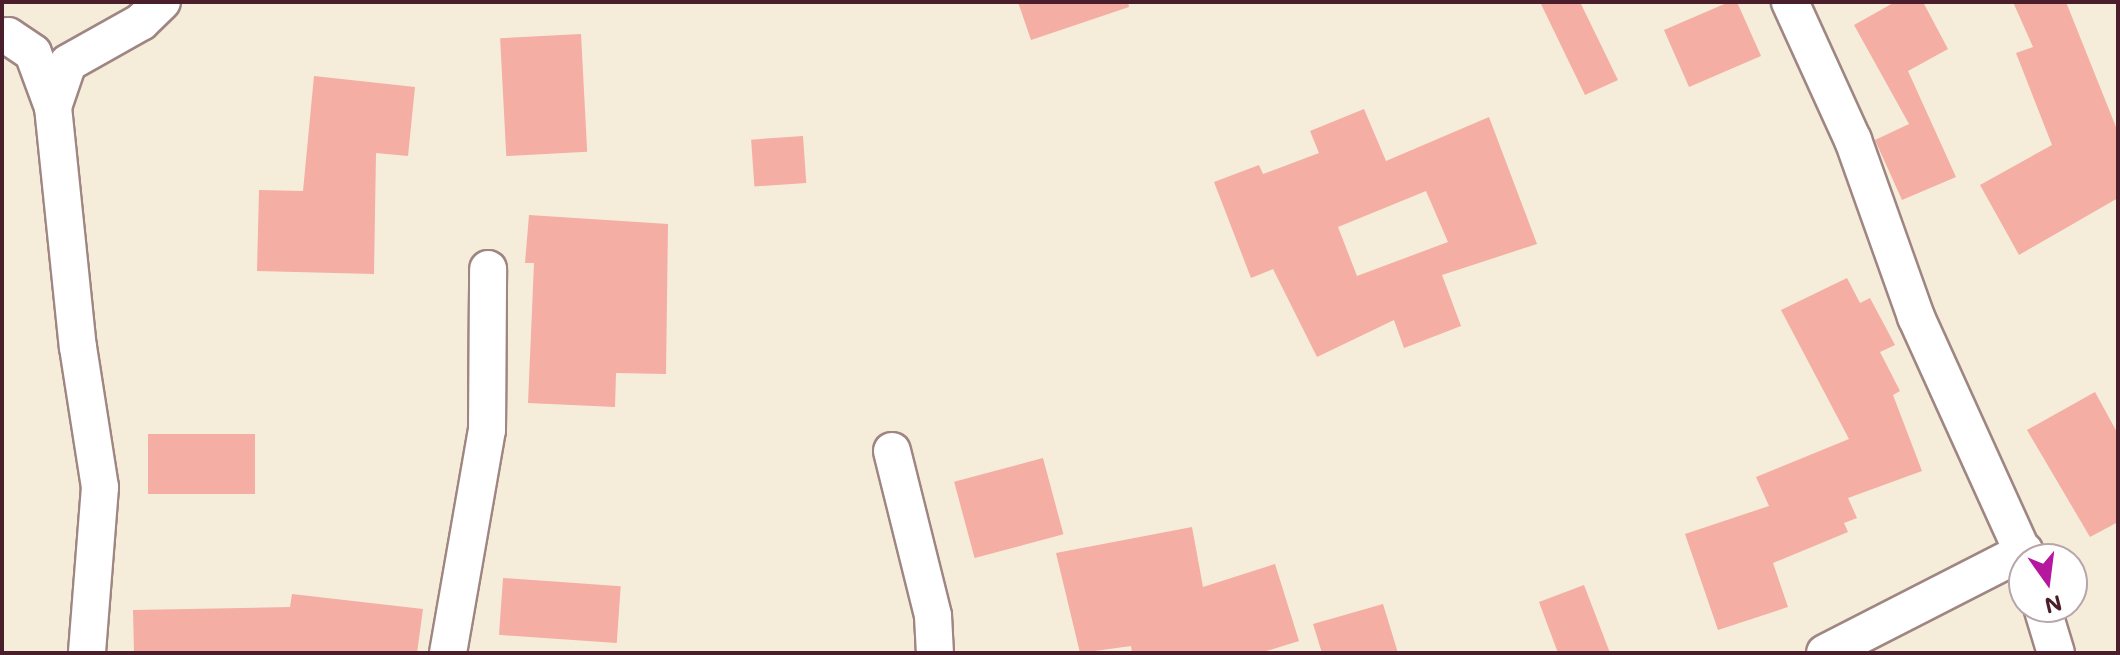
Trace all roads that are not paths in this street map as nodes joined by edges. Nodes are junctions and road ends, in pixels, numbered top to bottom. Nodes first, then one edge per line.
1 (162, 2) edge
2 (1790, 2) edge
3 (5, 35) edge
4 (104, 38) junction
5 (53, 107) junction
6 (488, 269) dead end
7 (892, 451) dead end
8 (2020, 543) edge
9 (2008, 563) edge
10 (2047, 623) edge
11 (87, 653) edge
12 (448, 653) edge
13 (935, 653) edge
14 (1825, 653) edge
15 (2056, 653) edge

1 - 4 street
2 - 8 street
3 - 4 street
3 - 5 street
4 - 5 street
5 - 11 street
6 - 12 street
7 - 13 street
9 - 14 street
10 - 15 street

